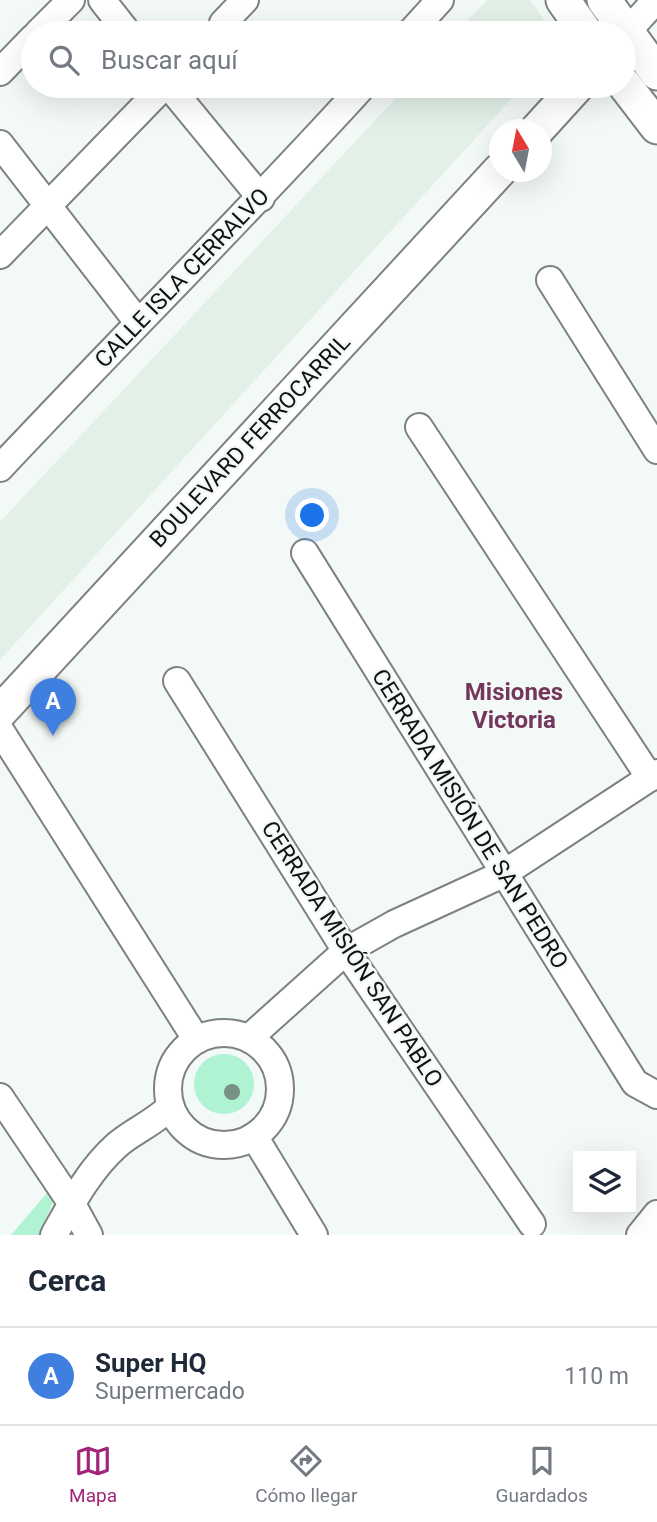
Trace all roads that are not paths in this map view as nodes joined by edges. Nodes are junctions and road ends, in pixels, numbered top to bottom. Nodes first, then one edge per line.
1 (71, 0) edge
2 (102, 0) edge
3 (245, 0) edge
4 (440, 0) edge
5 (563, 0) edge
6 (604, 0) edge
7 (656, 0) edge
8 (50, 21) edge
9 (119, 21) edge
10 (225, 21) edge
11 (421, 21) edge
12 (578, 21) edge
13 (617, 21) edge
14 (636, 22) edge
15 (636, 47) edge
16 (21, 50) edge
17 (0, 72) edge
18 (657, 73) edge
19 (154, 98) edge
20 (176, 98) edge
21 (352, 98) edge
22 (567, 98) edge
23 (635, 98) edge
24 (547, 119) edge
25 (657, 127) edge
26 (0, 144) edge
27 (489, 181) edge
28 (261, 198) junction
29 (48, 204) junction
30 (0, 255) edge
31 (550, 280) dead end
32 (137, 321) junction
33 (419, 427) dead end
34 (657, 450) edge
35 (0, 468) edge
36 (305, 553) dead end
37 (177, 681) dead end
38 (0, 712) edge
39 (0, 730) edge
40 (654, 775) edge
41 (503, 874) junction
42 (346, 951) junction
43 (249, 1038) junction
44 (196, 1039) junction
45 (646, 1089) edge
46 (0, 1097) edge
47 (170, 1107) junction
48 (254, 1136) junction
49 (72, 1204) junction
50 (657, 1214) edge
51 (532, 1224) dead end
52 (54, 1235) edge
53 (89, 1235) edge
54 (314, 1235) edge
55 (640, 1235) edge

1 - 8 street
2 - 9 street
3 - 10 street
4 - 11 street
5 - 12 main road
6 - 13 main road
7 - 14 street
15 - 18 main road
16 - 17 street
19 - 29 street
20 - 28 street
21 - 28 street, CALLE ISLA CERRALVO
22 - 24 main road
23 - 25 main road
26 - 29 street
27 - 38 main road, BOULEVARD FERROCARRIL
28 - 32 street, CALLE ISLA CERRALVO
29 - 30 street
29 - 32 street
31 - 34 street
32 - 35 street, CALLE ISLA CERRALVO
33 - 40 street
36 - 41 street, CERRADA MISIÓN DE SAN PEDRO
37 - 42 street, CERRADA MISIÓN SAN PABLO
39 - 44 street
40 - 41 street
41 - 42 street
41 - 45 street, CERRADA MISIÓN DE SAN PEDRO
42 - 43 street
42 - 51 street, CERRADA MISIÓN SAN PABLO
43 - 44 street
43 - 48 street
44 - 47 street
46 - 49 street
47 - 48 street
47 - 49 street
48 - 54 street
49 - 52 street
49 - 53 street
50 - 55 street

